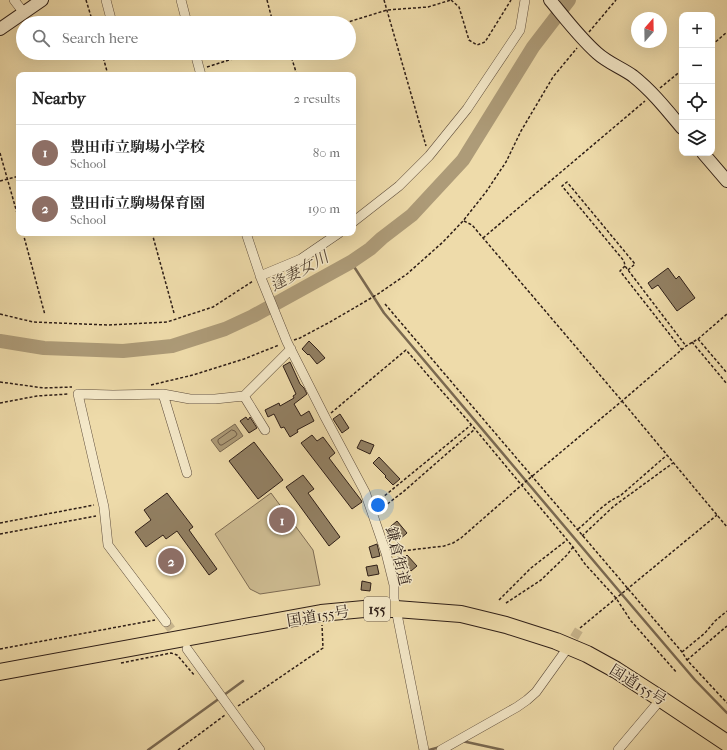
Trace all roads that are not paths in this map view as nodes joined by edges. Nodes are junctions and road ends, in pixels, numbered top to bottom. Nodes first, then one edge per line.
1 (14, 0) edge
2 (42, 0) edge
3 (106, 0) edge
4 (181, 0) edge
5 (525, 0) edge
6 (550, 0) edge
7 (24, 13) junction
8 (20, 16) edge
9 (110, 16) edge
10 (185, 16) edge
11 (16, 18) edge
12 (0, 29) edge
13 (198, 60) edge
14 (201, 72) edge
15 (679, 124) edge
16 (706, 156) edge
17 (727, 181) edge
18 (356, 220) edge
19 (247, 236) edge
20 (336, 236) edge
21 (261, 277) junction
22 (288, 344) junction
23 (163, 394) junction
24 (244, 396) junction
25 (265, 430) dead end
26 (188, 473) dead end
27 (395, 604) junction
28 (165, 620) tunnel mouth
29 (187, 649) tunnel mouth
30 (564, 653) tunnel mouth
31 (0, 662) edge
32 (0, 672) edge
33 (661, 699) junction
34 (727, 731) edge
35 (727, 743) edge
36 (260, 750) edge
37 (424, 750) edge
38 (441, 750) edge
39 (618, 750) edge

1 - 7 street
2 - 7 street
3 - 9 street
4 - 10 street
5 - 18 street
6 - 15 street
7 - 8 street
11 - 12 street
13 - 14 street
16 - 17 street
19 - 21 street
20 - 21 street
21 - 22 street, 鎌倉街道
22 - 24 street
22 - 27 street, 鎌倉街道
23 - 24 street
23 - 26 street
23 - 28 street
24 - 25 street
27 - 31 highway, 国道155号 / 155
27 - 32 highway, 国道155号 / 155
27 - 33 highway, 国道155号 / 155
27 - 34 highway, 国道155号 / 155
27 - 37 street, 鎌倉街道
29 - 36 street
30 - 38 street
33 - 35 highway, 国道155号 / 155
33 - 39 street

